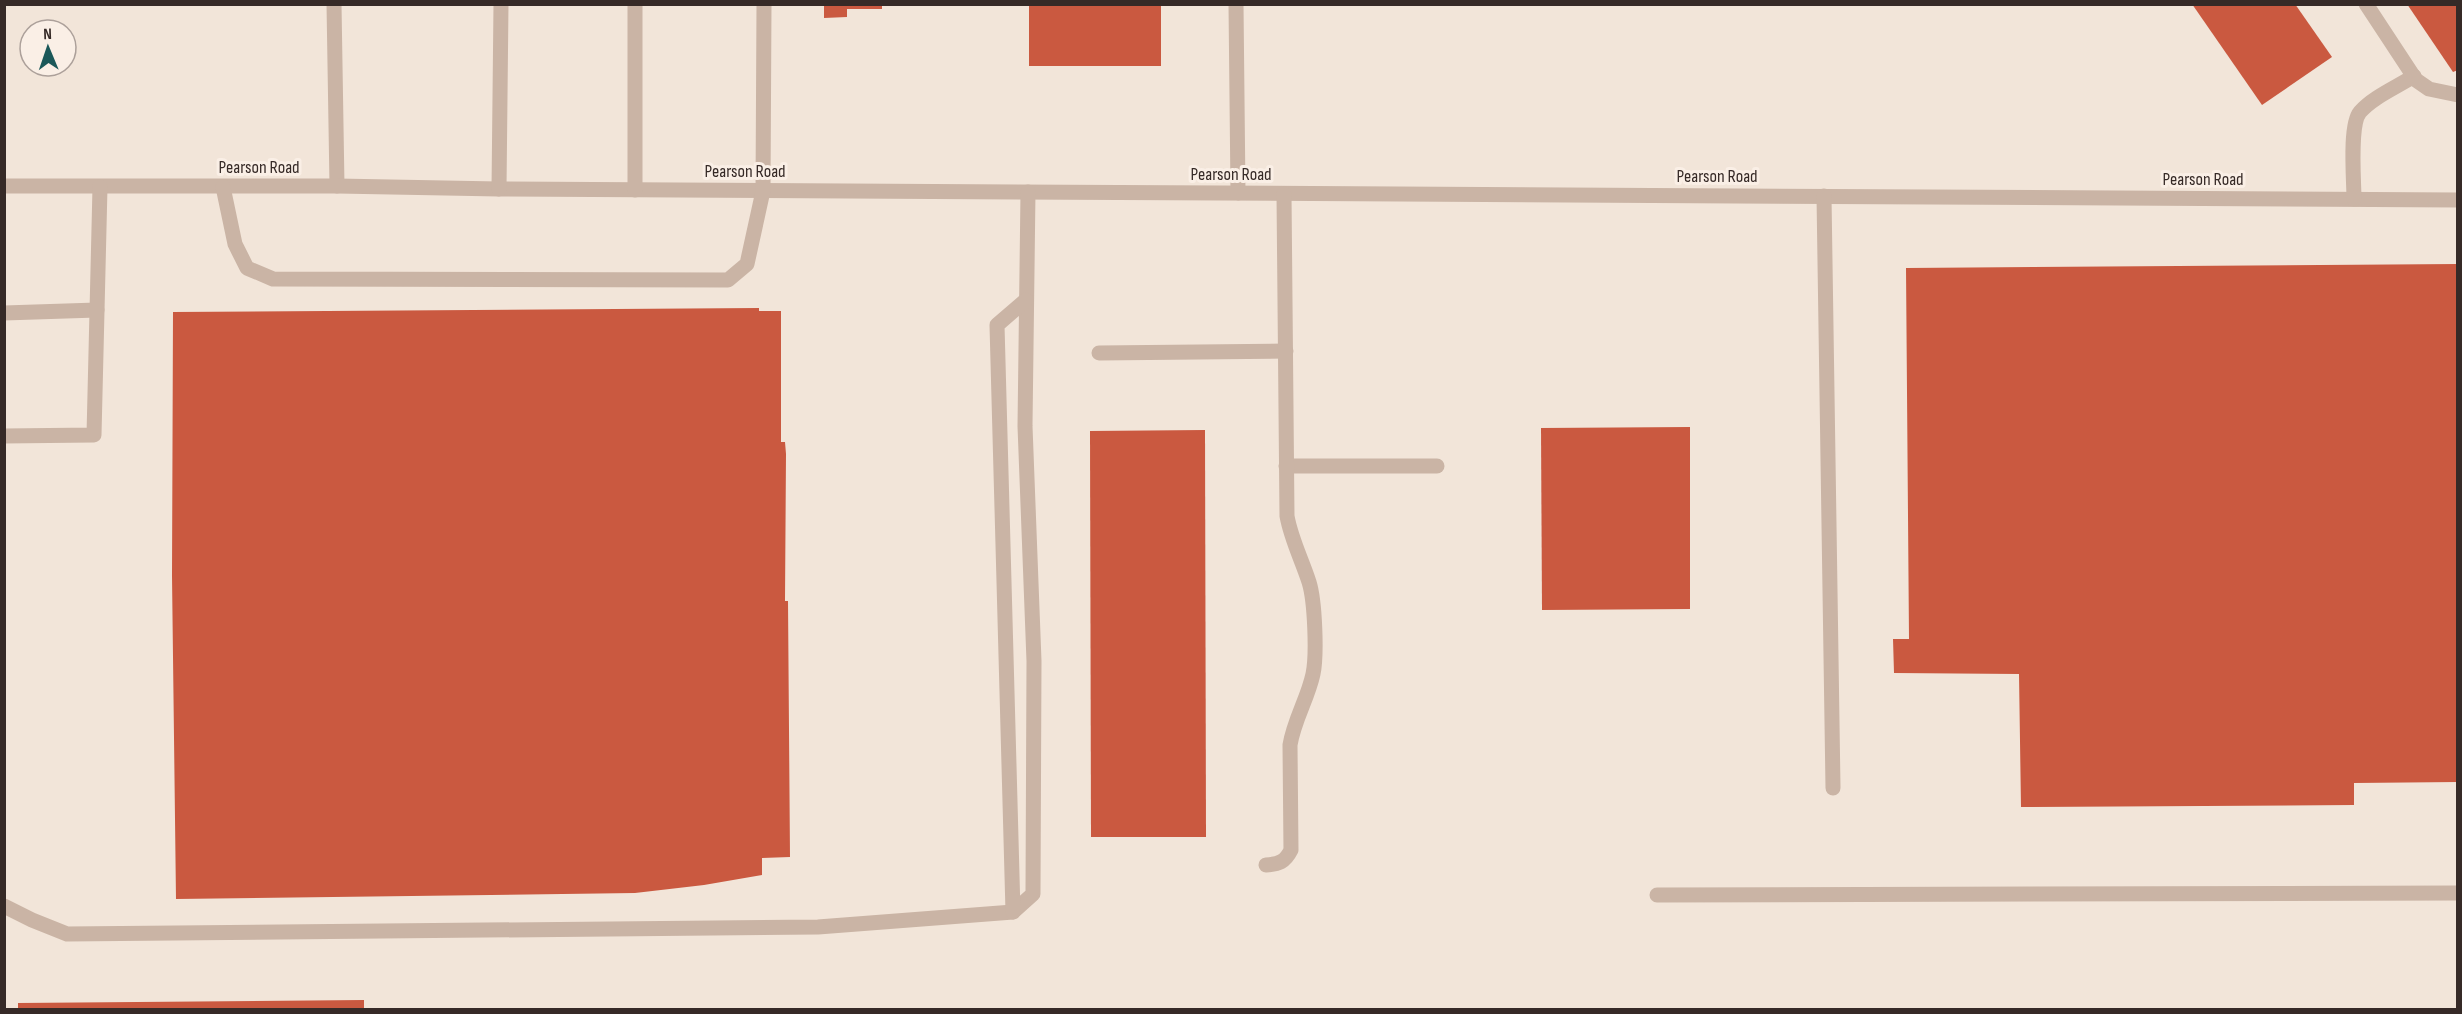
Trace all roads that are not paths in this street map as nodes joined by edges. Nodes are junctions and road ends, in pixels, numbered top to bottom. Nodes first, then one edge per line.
1 (334, 4) edge
2 (501, 4) edge
3 (635, 4) edge
4 (764, 4) edge
5 (1236, 4) edge
6 (2366, 4) edge
7 (2414, 76) junction
8 (2457, 95) edge
9 (4, 186) edge
10 (338, 186) junction
11 (100, 187) junction
12 (223, 188) junction
13 (499, 189) junction
14 (635, 190) junction
15 (764, 190) junction
16 (1028, 192) junction
17 (1238, 193) junction
18 (1284, 194) junction
19 (1824, 196) junction
20 (2354, 200) junction
21 (2457, 200) edge
22 (1026, 300) junction
23 (97, 310) junction
24 (4, 313) edge
25 (1286, 351) junction
26 (1099, 353) dead end
27 (4, 436) edge
28 (1286, 465) junction
29 (1437, 466) dead end
30 (1833, 788) dead end
31 (1266, 865) dead end
32 (2457, 892) edge
33 (1657, 896) dead end
34 (4, 906) edge
35 (1013, 912) junction

1 - 10 street
2 - 13 street
3 - 14 street
4 - 15 street
5 - 17 street
6 - 7 street
7 - 8 street
7 - 20 street
9 - 11 street, Pearson Road
10 - 12 street, Pearson Road
10 - 13 street, Pearson Road
11 - 12 street, Pearson Road
11 - 23 street
12 - 15 street
13 - 14 street, Pearson Road
14 - 15 street, Pearson Road
15 - 16 street, Pearson Road
16 - 17 street, Pearson Road
16 - 22 street
17 - 18 street, Pearson Road
18 - 19 street, Pearson Road
18 - 25 street
19 - 20 street, Pearson Road
19 - 30 street
20 - 21 street, Pearson Road
22 - 35 street
22 - 35 street
23 - 24 street
23 - 27 street
25 - 26 street
25 - 28 street
28 - 29 street
28 - 31 street
32 - 33 street
34 - 35 street

